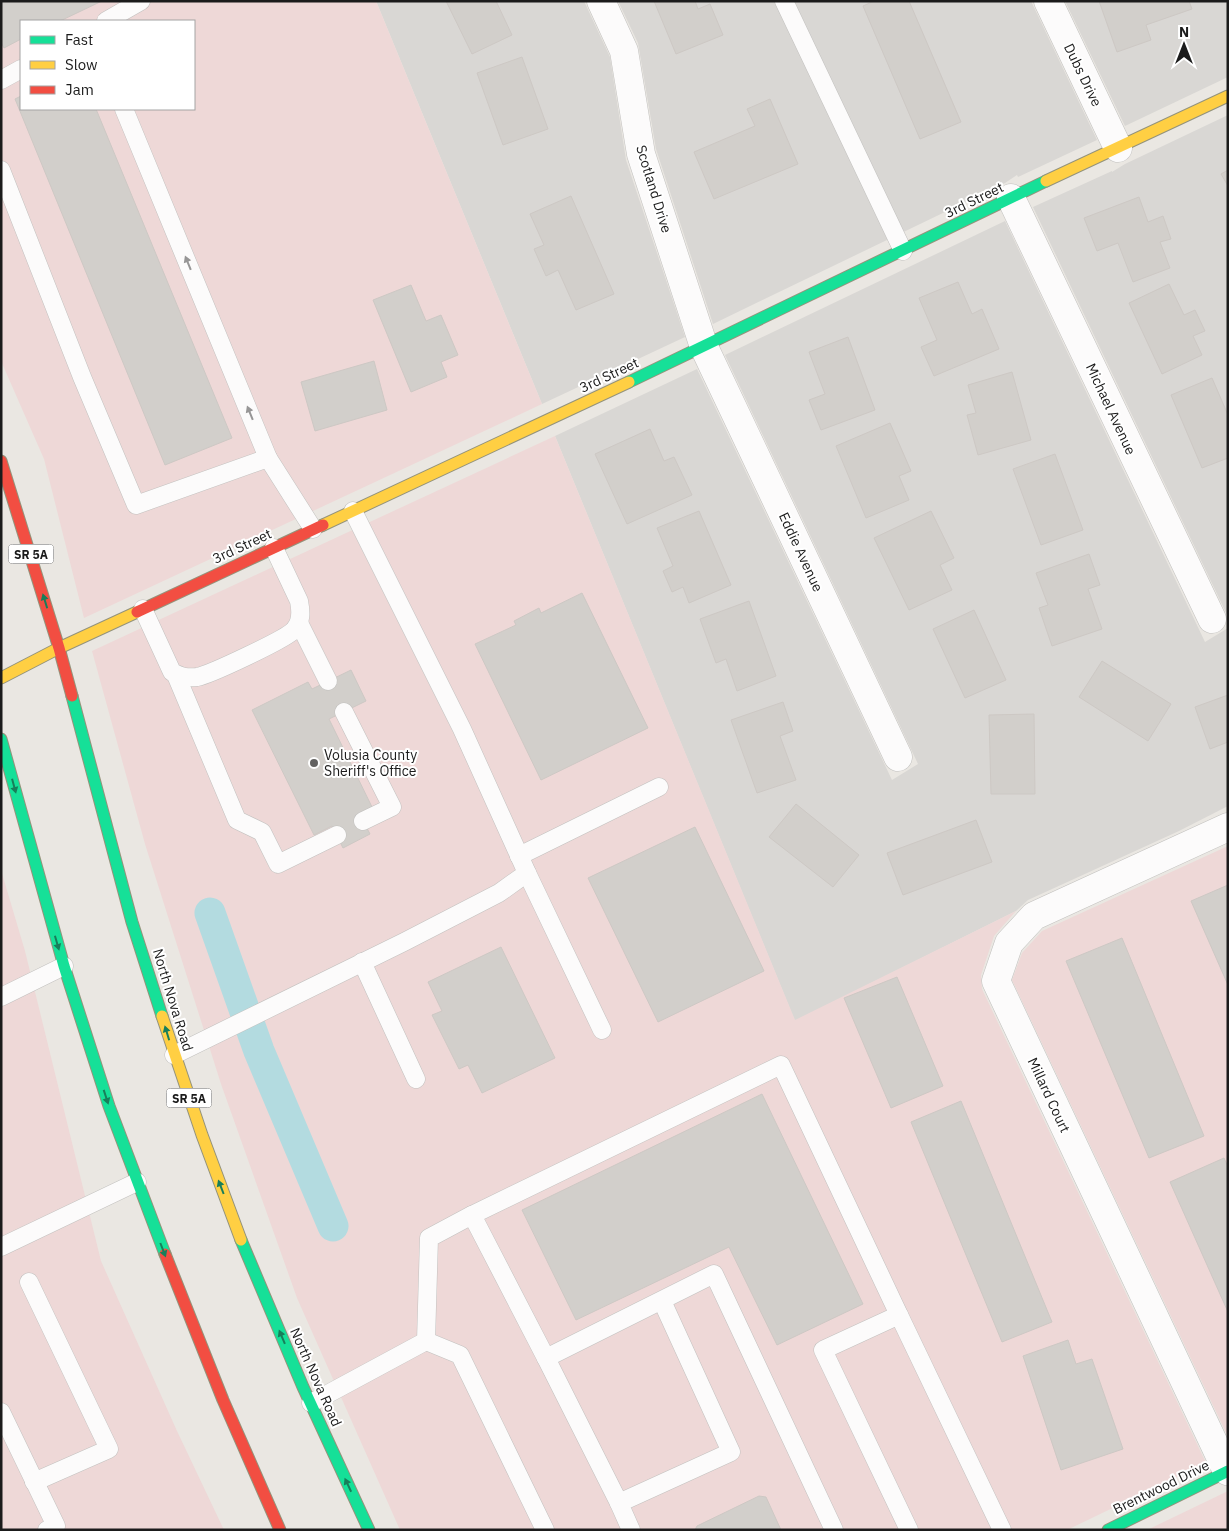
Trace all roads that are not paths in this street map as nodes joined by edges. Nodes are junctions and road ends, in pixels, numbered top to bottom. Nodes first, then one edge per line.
1 (141, 1) edge
2 (601, 1) edge
3 (784, 1) edge
4 (1048, 1) edge
5 (108, 20) edge
6 (20, 70) edge
7 (1, 80) edge
8 (1228, 96) edge
9 (124, 110) edge
10 (1118, 148) junction
11 (1, 170) edge
12 (1011, 198) junction
13 (902, 251) junction
14 (704, 347) junction
15 (268, 458) junction
16 (1, 461) edge
17 (353, 511) junction
18 (313, 530) junction
19 (274, 548) junction
20 (143, 609) junction
21 (1212, 619) dead end
22 (300, 623) junction
23 (60, 648) junction
24 (176, 675) junction
25 (1, 678) edge
26 (328, 681) dead end
27 (344, 712) dead end
28 (1, 739) edge
29 (898, 757) dead end
30 (660, 787) dead end
31 (363, 821) dead end
32 (1228, 827) edge
33 (337, 835) dead end
34 (519, 856) junction
35 (527, 874) junction
36 (362, 962) junction
37 (64, 966) junction
38 (1, 997) edge
39 (602, 1030) dead end
40 (181, 1052) junction
41 (416, 1079) dead end
42 (137, 1182) junction
43 (472, 1215) junction
44 (1, 1247) edge
45 (30, 1282) dead end
46 (662, 1301) junction
47 (899, 1315) junction
48 (426, 1341) junction
49 (546, 1358) junction
50 (311, 1403) junction
51 (1, 1412) edge
52 (1227, 1471) edge
53 (34, 1482) junction
54 (619, 1504) junction
55 (47, 1530) edge
56 (280, 1530) edge
57 (369, 1530) edge
58 (545, 1530) edge
59 (631, 1530) edge
60 (834, 1530) edge
61 (910, 1530) edge
62 (1002, 1530) edge
63 (1108, 1530) edge

1 - 5 lane
2 - 14 street, Scotland Drive
3 - 13 lane
4 - 10 street, Dubs Drive
6 - 7 lane
8 - 10 main road, 3rd Street
15 -> 9 lane
10 - 12 main road, 3rd Street
11 - 15 lane
12 - 13 main road, 3rd Street
12 - 21 street, Michael Avenue
13 - 14 main road, 3rd Street
14 - 17 main road, 3rd Street
14 - 29 street, Eddie Avenue
15 - 18 lane
23 -> 16 main road, North Nova Road / SR 5A
17 - 18 main road, 3rd Street
17 - 34 lane
18 - 19 main road, 3rd Street
19 - 20 main road, 3rd Street
19 - 22 lane
20 - 23 main road, 3rd Street
20 - 24 lane
22 - 24 lane
22 - 26 lane
23 - 25 main road, 3rd Street
40 -> 23 main road, North Nova Road / SR 5A
24 - 33 lane
27 - 31 lane
28 -> 37 main road
30 - 34 lane
32 - 52 street, Millard Court
34 - 35 lane
35 - 36 lane
35 - 39 lane
36 - 40 lane
36 - 41 lane
37 - 38 lane
37 -> 42 main road
50 -> 40 main road, North Nova Road / SR 5A
42 - 44 lane
42 -> 56 main road
43 - 47 lane
43 - 48 lane
43 - 49 lane
45 - 53 lane
46 - 49 lane
46 - 54 lane
46 - 60 lane
47 - 61 lane
47 - 62 lane
48 - 50 lane
48 - 58 lane
49 - 54 lane
57 -> 50 main road, North Nova Road / SR 5A
51 - 53 lane
52 - 63 main road, Brentwood Drive
53 - 55 lane
54 - 59 lane

